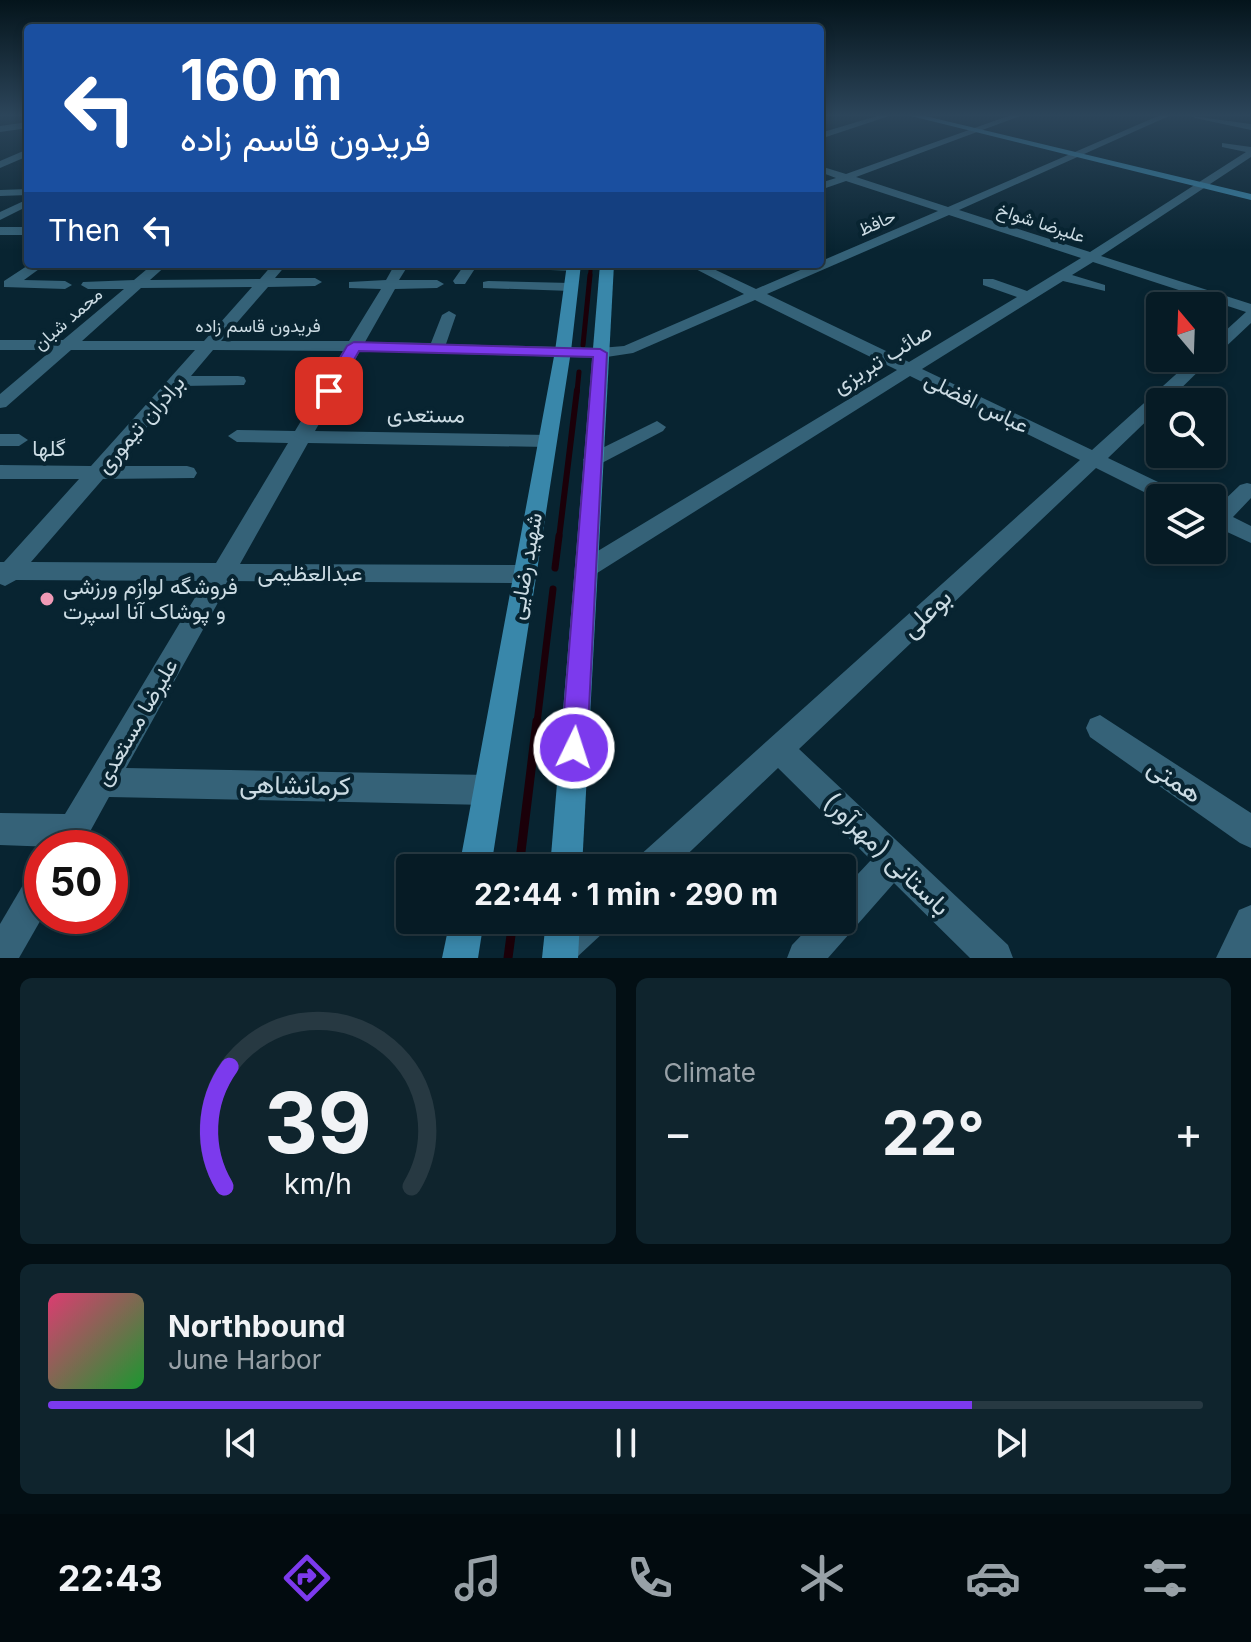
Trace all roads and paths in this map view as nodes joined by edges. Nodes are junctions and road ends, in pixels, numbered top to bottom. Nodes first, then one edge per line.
1 (894, 161) edge
2 (1064, 161) edge
3 (1107, 161) edge
4 (1240, 161) edge
5 (824, 170) edge
6 (846, 178) junction
7 (1203, 184) junction
8 (824, 186) edge
9 (24, 192) edge
10 (0, 193) edge
11 (1251, 196) edge
12 (24, 204) edge
13 (949, 211) junction
14 (24, 215) edge
15 (2, 216) edge
16 (0, 231) edge
17 (24, 231) edge
18 (1090, 258) junction
19 (824, 266) edge
20 (32, 268) edge
21 (156, 268) edge
22 (276, 268) edge
23 (400, 268) edge
24 (471, 268) edge
25 (524, 268) edge
26 (607, 268) edge
27 (702, 268) edge
28 (820, 268) edge
29 (573, 272) edge
30 (1061, 276) junction
31 (460, 281) dead end
32 (315, 282) dead end
33 (988, 282) dead end
34 (6, 283) edge
35 (437, 284) dead end
36 (65, 285) dead end
37 (88, 285) dead end
38 (137, 285) junction
39 (261, 285) junction
40 (354, 285) dead end
41 (390, 285) junction
42 (488, 285) dead end
43 (1100, 288) dead end
44 (759, 295) junction
45 (1028, 296) junction
46 (1251, 312) edge
47 (449, 315) dead end
48 (1226, 337) edge
49 (0, 345) edge
50 (68, 345) junction
51 (209, 346) junction
52 (354, 346) junction
53 (437, 348) junction
54 (563, 351) junction
55 (600, 353) junction
56 (910, 369) junction
57 (1189, 372) edge
58 (177, 381) junction
59 (238, 381) dead end
60 (0, 403) edge
61 (657, 427) dead end
62 (303, 435) junction
63 (237, 436) dead end
64 (547, 441) junction
65 (1094, 459) junction
66 (593, 460) junction
67 (0, 472) edge
68 (97, 472) junction
69 (187, 473) dead end
70 (1146, 484) edge
71 (1247, 490) dead end
72 (1226, 508) edge
73 (1226, 523) edge
74 (1251, 535) edge
75 (586, 569) junction
76 (224, 572) junction
77 (523, 574) junction
78 (4, 575) edge
79 (1100, 728) dead end
80 (779, 749) junction
81 (102, 782) junction
82 (488, 790) junction
83 (0, 829) edge
84 (74, 830) edge
85 (24, 832) edge
86 (1251, 832) edge
87 (477, 854) edge
88 (567, 854) edge
89 (664, 854) edge
90 (893, 859) junction
91 (856, 900) edge
92 (24, 916) edge
93 (1251, 922) edge
94 (464, 934) edge
95 (826, 934) edge
96 (0, 957) edge
97 (460, 958) edge
98 (805, 958) edge
99 (995, 958) edge
100 (1234, 958) edge

1 - 6 street
2 - 13 street, حافظ
3 - 7 main road
4 - 7 street, صائب تبریزی
5 - 6 street, علیرضا شواخ
6 - 8 street
6 - 13 street, علیرضا شواخ
7 - 11 main road
7 - 18 street, صائب تبریزی
9 - 10 street
12 - 15 street
13 - 18 street, علیرضا شواخ
13 - 19 street, حافظ
14 - 15 street
16 - 17 street
18 - 30 street, صائب تبریزی
18 - 46 street, علیرضا شواخ
20 - 34 street
21 - 38 street, محمد شبان
22 - 39 street, برادران تیموری
23 - 41 street, علیرضا مستعدی
24 - 31 street
25 - 29 street
26 - 55 main road
27 - 44 street, عباس افضلی
28 - 44 street, حافظ
29 - 42 street
29 - 54 main road, شهید رضایی
30 - 43 street
30 - 45 street, صائب تبریزی
32 - 39 street
33 - 45 street
34 - 36 street
35 - 41 street
37 - 38 street
38 - 39 street
38 - 50 street, محمد شبان
39 - 51 street, برادران تیموری
40 - 41 street
41 - 52 street, علیرضا مستعدی
44 - 55 street, حافظ
44 - 56 street, عباس افضلی
45 - 56 street, صائب تبریزی
46 - 48 street
47 - 53 street
49 - 50 street, فریدون قاسم زاده
50 - 51 street, فریدون قاسم زاده
50 - 60 street, محمد شبان
51 - 52 street, فریدون قاسم زاده
51 - 58 street, برادران تیموری
52 - 53 street, فریدون قاسم زاده
52 - 62 street, علیرضا مستعدی
53 - 54 street, فریدون قاسم زاده
54 - 55 street, حافظ
54 - 64 main road, شهید رضایی
55 - 66 main road
56 - 65 street, عباس افضلی
56 - 75 street, صائب تبریزی
57 - 65 street, بوعلی
58 - 59 street
58 - 68 street, برادران تیموری
61 - 66 street
62 - 63 street, مستعدی
62 - 64 street, مستعدی
62 - 76 street, علیرضا مستعدی
64 - 77 main road, شهید رضایی
65 - 70 street, عباس افضلی
65 - 80 street, بوعلی
66 - 75 main road
67 - 68 street, گلها
68 - 69 street, گلها
68 - 78 street, برادران تیموری
71 - 72 street
73 - 74 street
75 - 88 main road
76 - 77 street, عبدالعظیمی
76 - 78 street, عبدالعظیمی
76 - 81 street, علیرضا مستعدی
77 - 82 main road, شهید رضایی
79 - 86 street, همتی
80 - 89 street, بوعلی
80 - 90 street, باستانی (مهرآور)
81 - 82 street, کرمانشاهی
81 - 84 street, علیرضا مستعدی
82 - 87 main road, شهید رضایی
83 - 85 street
90 - 91 street
90 - 99 street, باستانی (مهرآور)
92 - 96 street
93 - 100 street
94 - 97 main road
95 - 98 street

